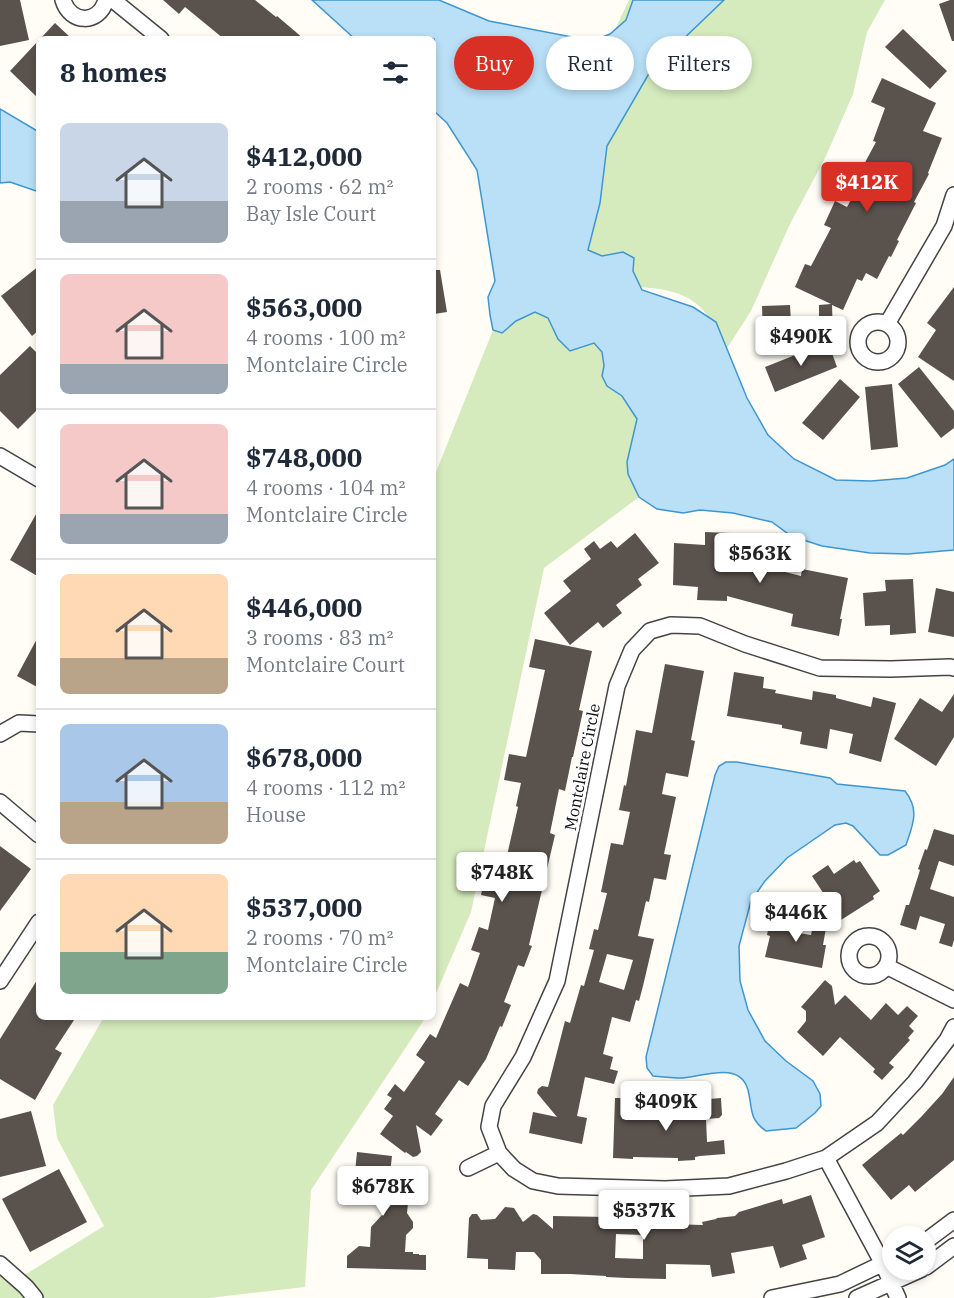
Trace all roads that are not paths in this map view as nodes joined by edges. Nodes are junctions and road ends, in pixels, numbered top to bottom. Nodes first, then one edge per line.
1 (63, 0) edge
2 (106, 0) edge
3 (113, 0) edge
4 (157, 36) edge
5 (954, 195) edge
6 (949, 230) edge
7 (887, 324) dead end
8 (0, 456) edge
9 (36, 477) edge
10 (954, 668) edge
11 (36, 724) edge
12 (0, 734) edge
13 (0, 802) edge
14 (36, 832) edge
15 (36, 927) edge
16 (886, 966) dead end
17 (0, 981) edge
18 (954, 1000) edge
19 (954, 1028) edge
20 (499, 1153) junction
21 (826, 1158) junction
22 (468, 1168) dead end
23 (954, 1220) edge
24 (936, 1234) edge
25 (954, 1246) edge
26 (882, 1252) edge
27 (936, 1259) edge
28 (0, 1264) edge
29 (882, 1265) edge
30 (891, 1280) edge
31 (898, 1280) edge
32 (891, 1283) junction
33 (35, 1298) edge
34 (772, 1298) edge
35 (857, 1298) edge
36 (898, 1298) edge

1 - 2 street
3 - 4 street
5 - 6 street
6 - 7 street
8 - 9 street
10 - 20 street, Montclaire Circle
11 - 12 street
13 - 14 street
15 - 17 street
16 - 18 street
19 - 21 street, Montclaire Circle
20 - 21 street, Montclaire Circle
20 - 22 street
21 - 26 street
23 - 24 street
25 - 27 street
28 - 33 street
29 - 34 street
30 - 32 street
31 - 32 street
32 - 35 street
32 - 36 street

